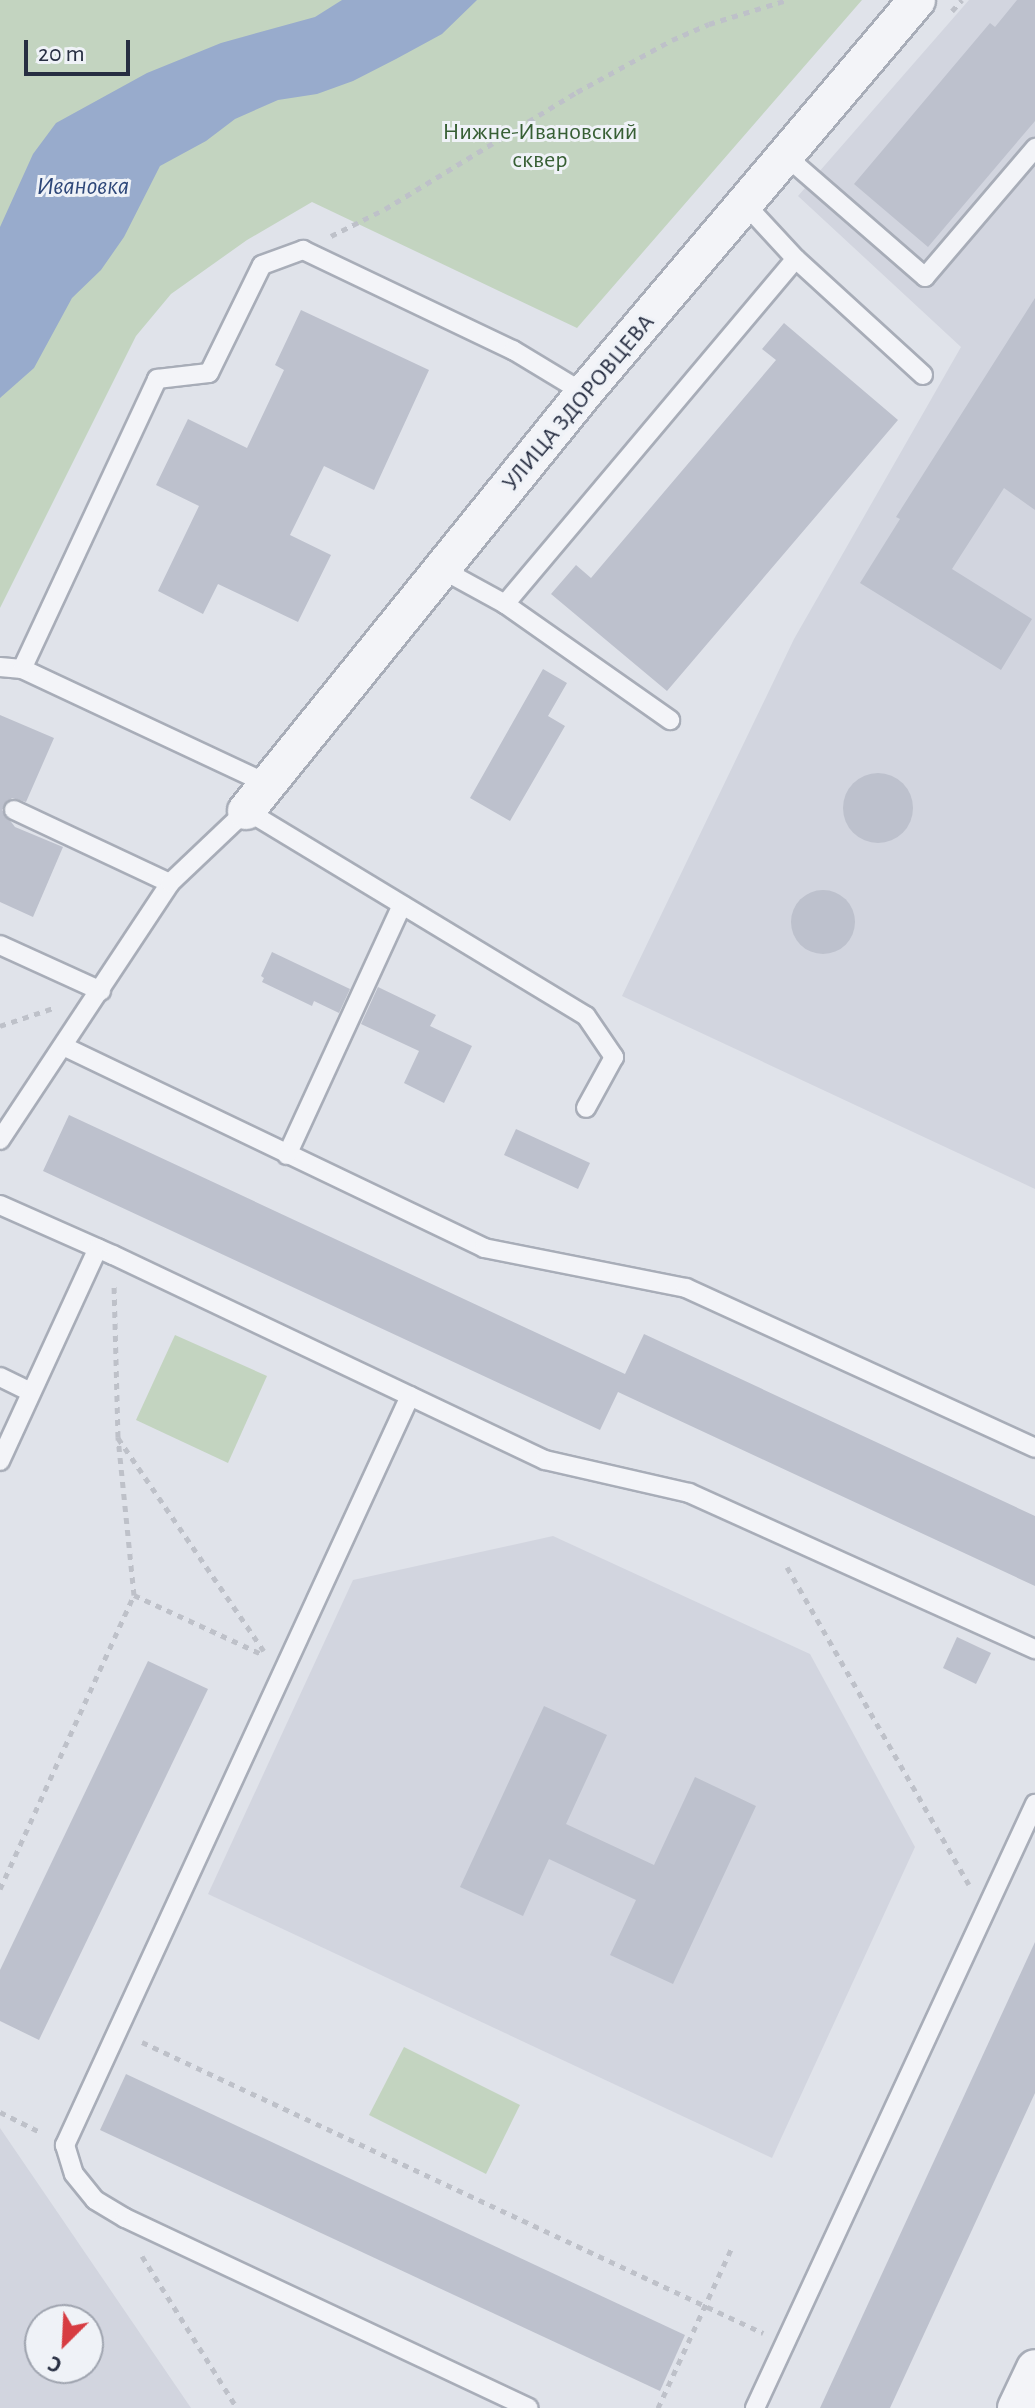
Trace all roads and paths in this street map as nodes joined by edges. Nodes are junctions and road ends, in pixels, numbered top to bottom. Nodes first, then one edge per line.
1 (787, 0) edge
2 (917, 0) edge
3 (1035, 148) edge
4 (787, 157) junction
5 (746, 205) junction
6 (303, 250) junction
7 (796, 259) junction
8 (923, 375) dead end
9 (584, 393) junction
10 (443, 570) junction
11 (505, 604) junction
12 (0, 667) edge
13 (22, 669) junction
14 (670, 720) dead end
15 (256, 804) junction
16 (14, 810) dead end
17 (170, 883) junction
18 (402, 905) junction
19 (0, 945) edge
20 (101, 991) junction
21 (0, 1026) edge
22 (65, 1047) junction
23 (586, 1108) dead end
24 (0, 1140) edge
25 (287, 1155) junction
26 (0, 1205) edge
27 (106, 1251) junction
28 (0, 1377) edge
29 (31, 1392) junction
30 (410, 1396) junction
31 (118, 1437) junction
32 (1035, 1448) edge
33 (0, 1461) edge
34 (765, 1528) junction
35 (134, 1595) junction
36 (1035, 1649) edge
37 (1035, 1804) edge
38 (0, 1889) edge
39 (985, 1913) junction
40 (120, 2031) junction
41 (0, 2112) edge
42 (65, 2145) junction
43 (125, 2218) junction
44 (732, 2247) dead end
45 (706, 2306) junction
46 (785, 2344) junction
47 (1035, 2368) edge
48 (237, 2408) edge
49 (528, 2408) edge
50 (658, 2408) edge
51 (755, 2408) edge
52 (1016, 2408) edge

1 - 6 path
2 - 4 street, УЛИЦА ЗДОРОВЦЕВА
3 - 4 lane
4 - 5 street, УЛИЦА ЗДОРОВЦЕВА
5 - 7 lane
5 - 9 street, УЛИЦА ЗДОРОВЦЕВА
6 - 9 lane
6 - 13 lane
7 - 8 lane
7 - 11 lane
9 - 10 street, УЛИЦА ЗДОРОВЦЕВА
10 - 11 lane
10 - 15 street, УЛИЦА ЗДОРОВЦЕВА
11 - 14 lane
12 - 13 lane
13 - 15 lane
15 - 17 lane
15 - 18 lane
16 - 17 lane
17 - 20 lane
18 - 23 lane
18 - 25 lane
19 - 20 lane
20 - 21 path
20 - 22 lane
22 - 24 lane
22 - 25 lane
25 - 32 lane
26 - 27 lane
27 - 29 lane
27 - 30 lane
27 - 31 path
28 - 29 lane
29 - 33 lane
30 - 34 lane
30 - 40 lane
31 - 35 path
31 - 35 path
34 - 36 lane
34 - 39 path
35 - 38 path
37 - 39 lane
39 - 46 lane
40 - 42 lane
40 - 45 path
41 - 42 path
42 - 43 lane
43 - 48 path
43 - 49 lane
44 - 45 path
45 - 46 path
45 - 50 path
46 - 51 lane
47 - 52 street

